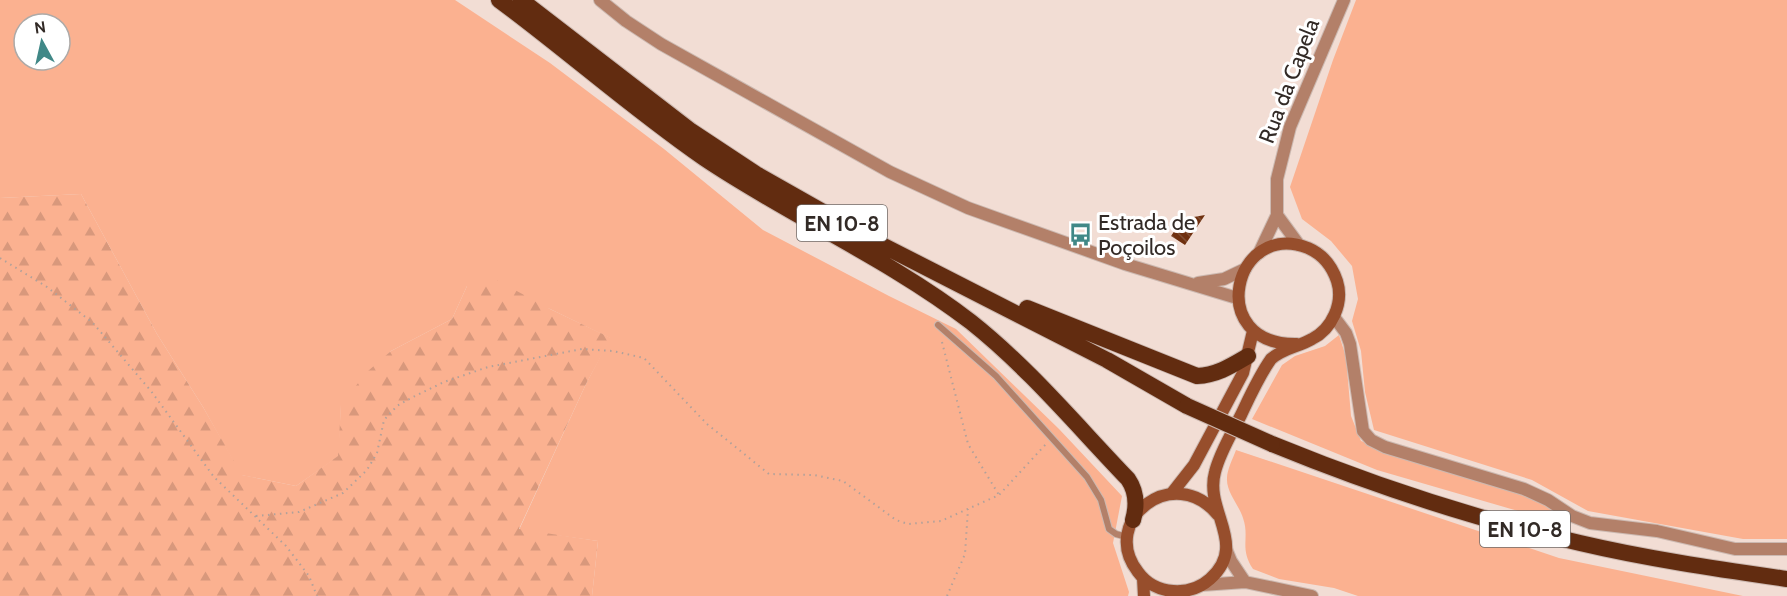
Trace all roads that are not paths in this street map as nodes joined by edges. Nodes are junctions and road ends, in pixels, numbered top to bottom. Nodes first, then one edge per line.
1 (498, 0) edge
2 (521, 0) edge
3 (600, 0) edge
4 (1344, 0) edge
5 (1277, 215) junction
6 (1299, 245) junction
7 (873, 249) junction
8 (1259, 253) junction
9 (1245, 268) junction
10 (1187, 284) junction
11 (1237, 298) junction
12 (1334, 317) junction
13 (938, 325) road end
14 (1253, 331) junction
15 (1297, 344) junction
16 (1248, 356) junction
17 (1172, 493) junction
18 (1218, 515) junction
19 (1130, 528) junction
20 (1226, 549) junction
21 (1787, 549) edge
22 (1143, 578) junction
23 (1787, 579) edge
24 (1245, 582) junction
25 (1202, 585) junction
26 (1176, 594) edge
27 (1144, 596) edge
28 (1312, 596) edge

1 - 7 highway, EN 10-8
2 - 7 highway, EN 10-8
3 - 10 street
4 - 5 street, Rua da Capela
5 - 6 street
5 - 8 street, Rua da Capela
6 - 8 main road
6 - 12 main road
7 - 16 highway
7 - 19 highway
7 - 23 highway, EN 10-8, bridge
8 - 9 main road
9 - 10 street
9 - 11 main road
10 - 11 street
11 - 14 main road
12 - 15 main road
12 - 21 street
13 - 19 lane
14 - 15 main road
14 - 16 main road
15 - 18 main road
16 - 17 main road
17 - 18 main road
17 - 19 main road
18 - 20 main road
19 - 22 main road
20 - 24 street
20 - 25 main road
22 - 26 main road
22 - 27 main road
24 - 25 street
24 - 28 street
25 - 26 main road

